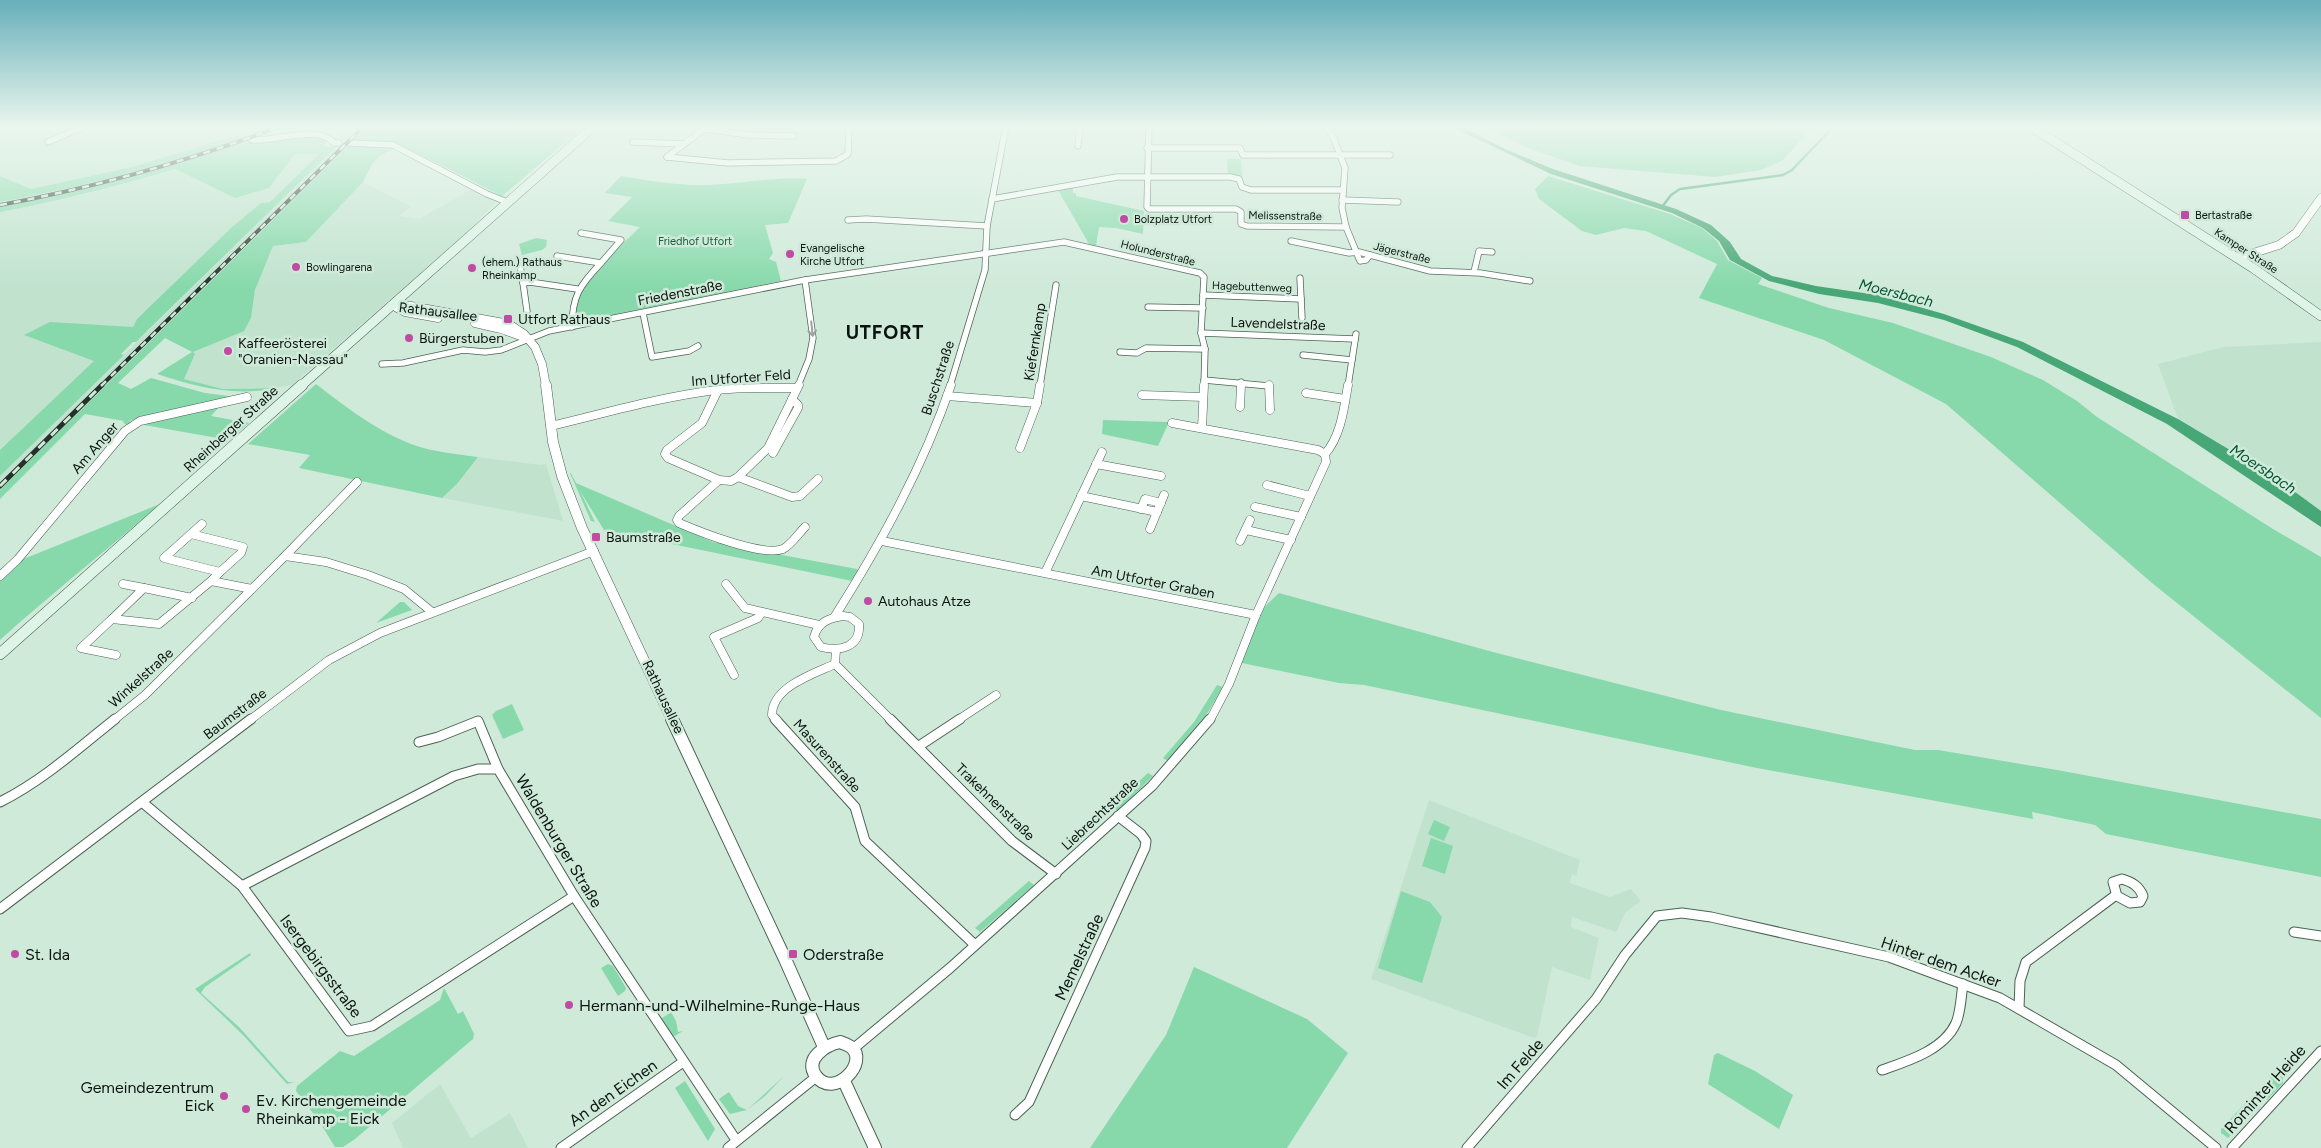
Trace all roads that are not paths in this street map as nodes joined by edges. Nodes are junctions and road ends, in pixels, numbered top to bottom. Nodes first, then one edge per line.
1 (459, 180) edge
2 (533, 180) edge
3 (996, 180) edge
4 (1102, 180) edge
5 (1148, 180) edge
6 (1239, 180) edge
7 (1343, 180) edge
8 (2114, 180) edge
9 (1342, 190) junction
10 (2321, 198) edge
11 (992, 199) junction
12 (1342, 200) junction
13 (507, 202) junction
14 (1398, 202) dead end
15 (848, 220) dead end
16 (988, 226) junction
17 (1346, 227) junction
18 (581, 233) dead end
19 (1291, 241) dead end
20 (1492, 252) dead end
21 (1356, 253) junction
22 (986, 254) junction
23 (1370, 255) junction
24 (557, 256) dead end
25 (2237, 258) junction
26 (601, 263) junction
27 (520, 265) dead end
28 (1474, 272) junction
29 (1300, 278) dead end
30 (805, 280) junction
31 (1530, 281) dead end
32 (523, 283) junction
33 (1056, 285) dead end
34 (577, 289) junction
35 (1203, 295) junction
36 (1301, 299) junction
37 (391, 306) junction
38 (1148, 307) dead end
39 (1203, 308) junction
40 (527, 311) dead end
41 (644, 313) junction
42 (2321, 316) edge
43 (1302, 318) dead end
44 (572, 326) junction
45 (1201, 333) junction
46 (1355, 337) joint
47 (529, 339) junction
48 (698, 346) dead end
49 (1205, 349) junction
50 (1120, 352) dead end
51 (1303, 355) dead end
52 (1352, 360) junction
53 (382, 364) dead end
54 (1204, 380) junction
55 (1241, 382) junction
56 (798, 388) junction
57 (718, 390) junction
58 (1306, 393) dead end
59 (1142, 394) dead end
60 (946, 396) junction
61 (246, 397) dead end
62 (1203, 397) junction
63 (792, 399) junction
64 (1345, 399) junction
65 (1037, 403) junction
66 (1240, 407) dead end
67 (1270, 410) dead end
68 (1172, 423) dead end
69 (551, 426) junction
70 (1202, 428) junction
71 (1020, 448) dead end
72 (1102, 452) dead end
73 (773, 453) dead end
74 (1325, 454) junction
75 (1096, 464) junction
76 (1161, 476) dead end
77 (738, 477) junction
78 (719, 480) junction
79 (818, 480) dead end
80 (357, 482) dead end
81 (1267, 485) dead end
82 (1081, 496) junction
83 (1310, 496) junction
84 (1255, 507) dead end
85 (1141, 509) junction
86 (1157, 512) junction
87 (1300, 517) junction
88 (1250, 520) dead end
89 (202, 524) dead end
90 (805, 527) dead end
91 (1150, 529) dead end
92 (1246, 530) junction
93 (191, 534) junction
94 (1291, 540) junction
95 (882, 541) junction
96 (1240, 541) dead end
97 (594, 552) junction
98 (285, 556) junction
99 (220, 572) junction
100 (1045, 573) junction
101 (0, 576) edge
102 (211, 582) junction
103 (123, 584) dead end
104 (726, 584) dead end
105 (144, 588) junction
106 (252, 589) junction
107 (192, 598) junction
108 (432, 612) junction
109 (762, 612) junction
110 (1256, 615) junction
111 (835, 616) junction
112 (112, 619) junction
113 (819, 625) junction
114 (17, 639) junction
115 (0, 647) edge
116 (836, 650) junction
117 (0, 654) edge
118 (116, 656) dead end
119 (835, 664) junction
120 (734, 674) dead end
121 (996, 695) dead end
122 (419, 742) dead end
123 (919, 746) junction
124 (498, 769) junction
125 (0, 802) edge
126 (142, 802) junction
127 (1118, 816) junction
128 (1056, 874) junction
129 (242, 886) junction
130 (2116, 895) dead end
131 (574, 896) junction
132 (0, 909) edge
133 (2294, 932) dead end
134 (2321, 936) edge
135 (975, 946) junction
136 (1962, 984) junction
137 (1596, 999) joint
138 (2019, 1008) junction
139 (824, 1047) junction
140 (853, 1049) junction
141 (2321, 1051) edge
142 (682, 1062) junction
143 (1882, 1070) dead end
144 (816, 1077) junction
145 (844, 1080) junction
146 (1015, 1115) dead end
147 (732, 1144) edge
148 (561, 1148) edge
149 (875, 1148) edge
150 (1467, 1148) edge
151 (2216, 1148) edge
152 (2232, 1148) edge

1 - 13 street
2 - 13 main road, Rheinberger Straße
3 - 11 street, Buschstraße
4 - 11 street
5 - 17 street, Melissenstraße
6 - 9 street
7 - 9 street
8 - 25 main road, Kamper Straße
9 - 12 street
10 - 25 street
11 - 16 street, Buschstraße
12 - 14 street
12 - 17 street
13 - 37 main road, Rheinberger Straße
15 - 16 street
16 - 22 street, Buschstraße
17 - 21 street
18 - 26 street
19 - 21 street, Jägerstraße
20 - 28 street
21 - 23 street, Jägerstraße
21 - 23 street
22 - 30 street, Friedenstraße
22 - 35 street, Holunderstraße
22 - 60 street, Buschstraße
23 - 28 street, Jägerstraße
24 - 26 street
25 - 42 main road, Kamper Straße
26 - 34 street
27 - 32 street
28 - 31 street, Jägerstraße
29 - 36 street, Hagebuttenweg
30 - 41 street, Friedenstraße
30 -> 56 street, Im Utforter Feld
32 - 34 street
32 - 40 street
33 - 65 street, Kiefernkamp
34 - 44 street
35 - 36 street, Hagebuttenweg
35 - 39 street, Holunderstraße
36 - 43 street, Hagebuttenweg
37 - 47 street, Rathausallee
37 - 114 main road, Rheinberger Straße
38 - 39 street
39 - 45 street, Holunderstraße
41 - 44 street, Friedenstraße
41 - 48 street
44 - 47 street, Friedenstraße
45 - 46 street, Lavendelstraße
45 - 49 street, Holunderstraße
46 - 52 street, Liebrechtstraße
47 - 53 street, Friedenstraße
47 - 69 street, Rathausallee
49 - 50 street
49 - 54 street, Holunderstraße
51 - 52 street
52 - 64 street, Liebrechtstraße
54 - 55 street
54 - 62 street, Holunderstraße
55 - 66 street
55 - 67 street
56 - 57 street, Im Utforter Feld
56 - 63 street
57 - 69 street, Im Utforter Feld
57 - 78 street
58 - 64 street
59 - 62 street
60 - 65 street
60 - 95 street, Buschstraße
61 - 101 street, Am Anger
62 - 70 street, Holunderstraße
63 - 73 street, Im Utforter Feld
63 - 77 street
64 - 74 street, Liebrechtstraße
65 - 71 street, Kiefernkamp
68 - 70 street
69 - 97 street, Rathausallee
70 - 74 street
72 - 75 street
74 - 83 street, Liebrechtstraße
75 - 76 street
75 - 82 street
77 - 78 street
77 - 79 street
78 - 90 street
80 - 98 street, Winkelstraße
81 - 83 street
82 - 85 street
82 - 100 street
83 - 87 street, Liebrechtstraße
84 - 87 street
85 - 86 street
85 - 86 street
86 - 91 street
87 - 94 street, Liebrechtstraße
88 - 92 street
89 - 93 street
92 - 94 street
92 - 96 street
93 - 99 street
93 - 99 street
94 - 110 street, Liebrechtstraße
95 - 100 street, Am Utforter Graben
95 - 111 street, Buschstraße
97 - 108 street, Baumstraße
97 - 139 street, Rathausallee
98 - 106 street, Winkelstraße
98 - 108 street
99 - 102 street
100 - 110 street, Am Utforter Graben
102 - 106 street
102 - 107 street
103 - 105 street
104 - 109 street
105 - 107 street
105 - 112 street
106 - 125 street, Winkelstraße
107 - 112 street
108 - 126 street, Baumstraße
109 - 113 street
109 - 120 street
110 - 127 street, Liebrechtstraße
111 - 113 street, Buschstraße
111 - 116 street
112 - 118 street
113 - 116 street
114 - 115 main road
114 - 117 main road, Rheinberger Straße
116 - 119 street
119 - 123 street, Trakehnenstraße
119 - 135 street, Masurenstraße
121 - 123 street
122 - 124 street
123 - 128 street, Trakehnenstraße
124 - 129 street, Waldenburger Straße
124 - 131 street, Waldenburger Straße
126 - 129 street, Isergebirgsstraße
126 - 132 street, Baumstraße
127 - 128 street, Liebrechtstraße
127 - 146 street, Memelstraße
128 - 135 street, Liebrechtstraße
129 - 131 street, Isergebirgsstraße
130 - 138 street
131 - 142 street, Waldenburger Straße
133 - 134 street
135 - 140 street, Liebrechtstraße
136 - 137 street, Hinter dem Acker
136 - 138 street, Hinter dem Acker
136 - 143 street
137 - 150 street, Im Felde
138 - 151 street, Hinter dem Acker
139 - 140 street
139 - 144 street
140 - 145 street
141 - 152 street, Rominter Heide
142 - 147 street, Waldenburger Straße
142 - 148 street, An den Eichen
144 - 145 street
144 - 147 street
145 - 149 street

